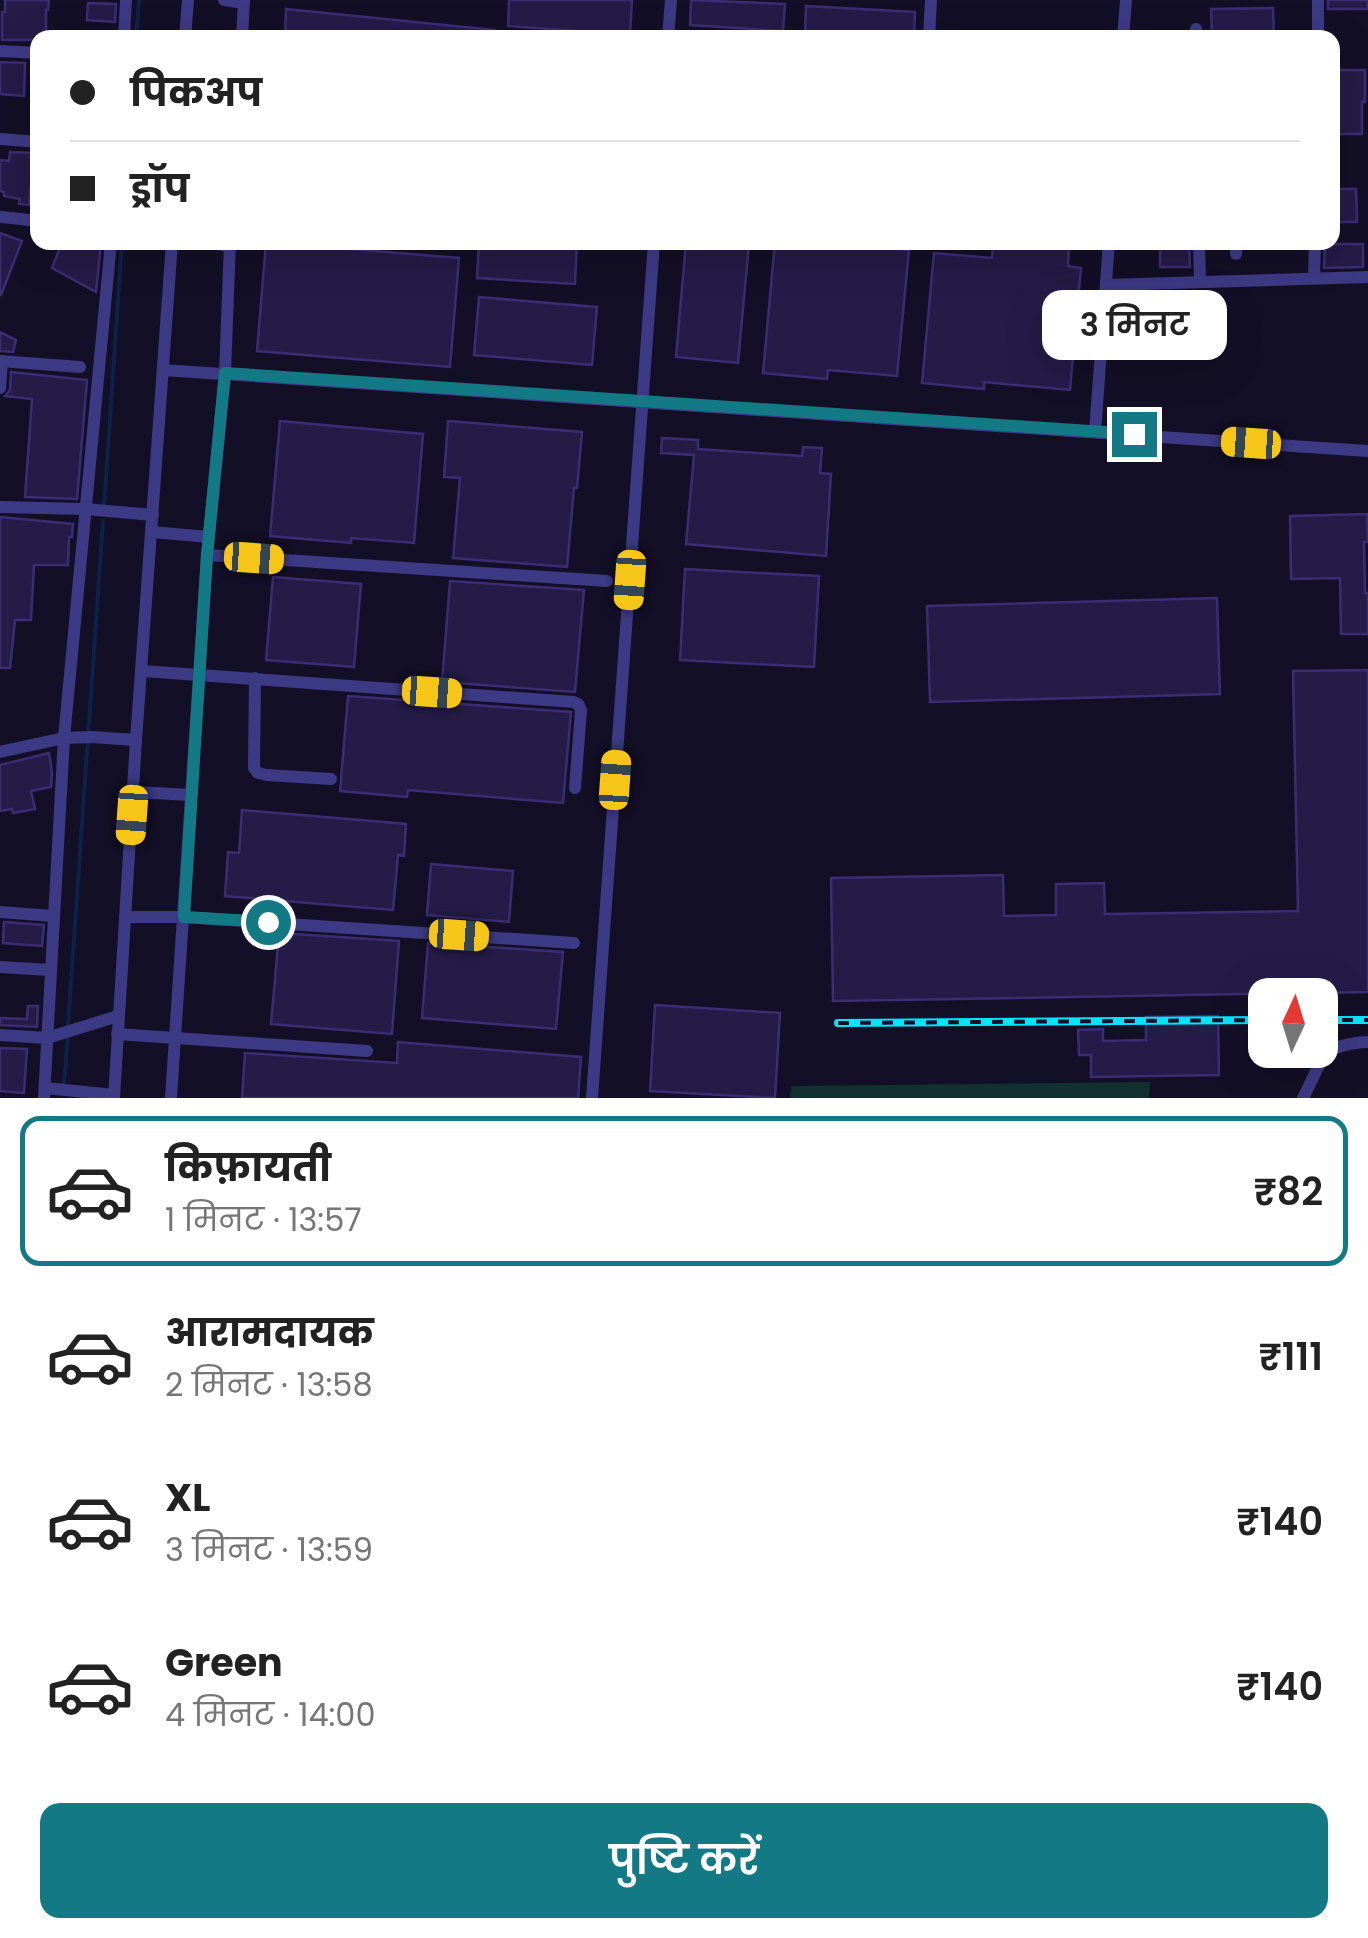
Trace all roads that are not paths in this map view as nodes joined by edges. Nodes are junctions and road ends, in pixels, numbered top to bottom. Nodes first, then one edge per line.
1 (126, 0) edge
2 (188, 0) edge
3 (224, 0) edge
4 (671, 0) edge
5 (932, 0) edge
6 (1126, 0) edge
7 (244, 1) edge
8 (1318, 1) edge
9 (124, 30) edge
10 (186, 30) edge
11 (242, 30) edge
12 (669, 30) edge
13 (930, 30) edge
14 (1124, 30) edge
15 (1318, 30) edge
16 (0, 51) edge
17 (30, 53) edge
18 (0, 140) edge
19 (30, 142) edge
20 (2, 217) edge
21 (30, 220) edge
22 (110, 250) edge
23 (171, 250) edge
24 (230, 250) edge
25 (653, 250) edge
26 (1108, 250) edge
27 (1200, 250) edge
28 (1315, 250) edge
29 (1314, 278) junction
30 (1368, 278) edge
31 (1200, 282) junction
32 (1106, 286) junction
33 (1, 361) edge
34 (80, 367) dead end
35 (163, 370) junction
36 (225, 373) junction
37 (0, 388) edge
38 (643, 403) junction
39 (1096, 432) junction
40 (1368, 452) edge
41 (0, 507) edge
42 (85, 509) junction
43 (153, 515) junction
44 (152, 532) junction
45 (209, 537) junction
46 (207, 555) junction
47 (607, 581) dead end
48 (143, 671) junction
49 (198, 674) junction
50 (255, 678) junction
51 (64, 738) junction
52 (136, 740) junction
53 (0, 752) edge
54 (331, 779) dead end
55 (574, 788) dead end
56 (134, 792) junction
57 (190, 795) junction
58 (0, 912) edge
59 (53, 916) junction
60 (125, 917) junction
61 (184, 917) junction
62 (574, 943) dead end
63 (0, 967) edge
64 (50, 970) junction
65 (118, 1016) junction
66 (59, 1034) junction
67 (117, 1034) junction
68 (0, 1036) edge
69 (175, 1038) junction
70 (1368, 1042) edge
71 (367, 1052) dead end
72 (54, 1092) edge
73 (114, 1097) edge
74 (171, 1098) edge
75 (592, 1098) edge
76 (1303, 1098) edge

1 - 9 street
2 - 10 street
3 - 7 street
4 - 12 street
5 - 13 street
6 - 14 street
7 - 11 street
8 - 15 street
16 - 17 street
18 - 19 street
20 - 21 street
22 - 42 street
23 - 35 street
24 - 36 street
25 - 38 street
26 - 32 street
27 - 31 street
28 - 29 street
29 - 30 street
29 - 31 street
31 - 32 street
32 - 39 street
33 - 34 street
33 - 37 street
35 - 36 street
35 - 43 street
36 - 38 street
36 - 45 street
38 - 39 street
38 - 75 street
39 - 40 street
41 - 42 street
42 - 43 street
42 - 51 street
43 - 44 street
44 - 45 street
44 - 48 street
45 - 46 street
46 - 47 street
46 - 49 street
48 - 49 street
48 - 52 street
49 - 50 street
49 - 57 street
50 - 54 street
50 - 55 street
51 - 52 street
51 - 53 street
51 - 59 street
52 - 56 street
56 - 57 street
56 - 60 street
57 - 61 street
58 - 59 street
59 - 64 street
60 - 61 street
60 - 65 street
61 - 62 street
61 - 69 street
63 - 64 street
64 - 66 street
65 - 66 street
65 - 67 street
66 - 68 street
66 - 72 street
67 - 69 street
67 - 73 street
69 - 71 street
69 - 74 street
70 - 76 street
72 - 73 street

